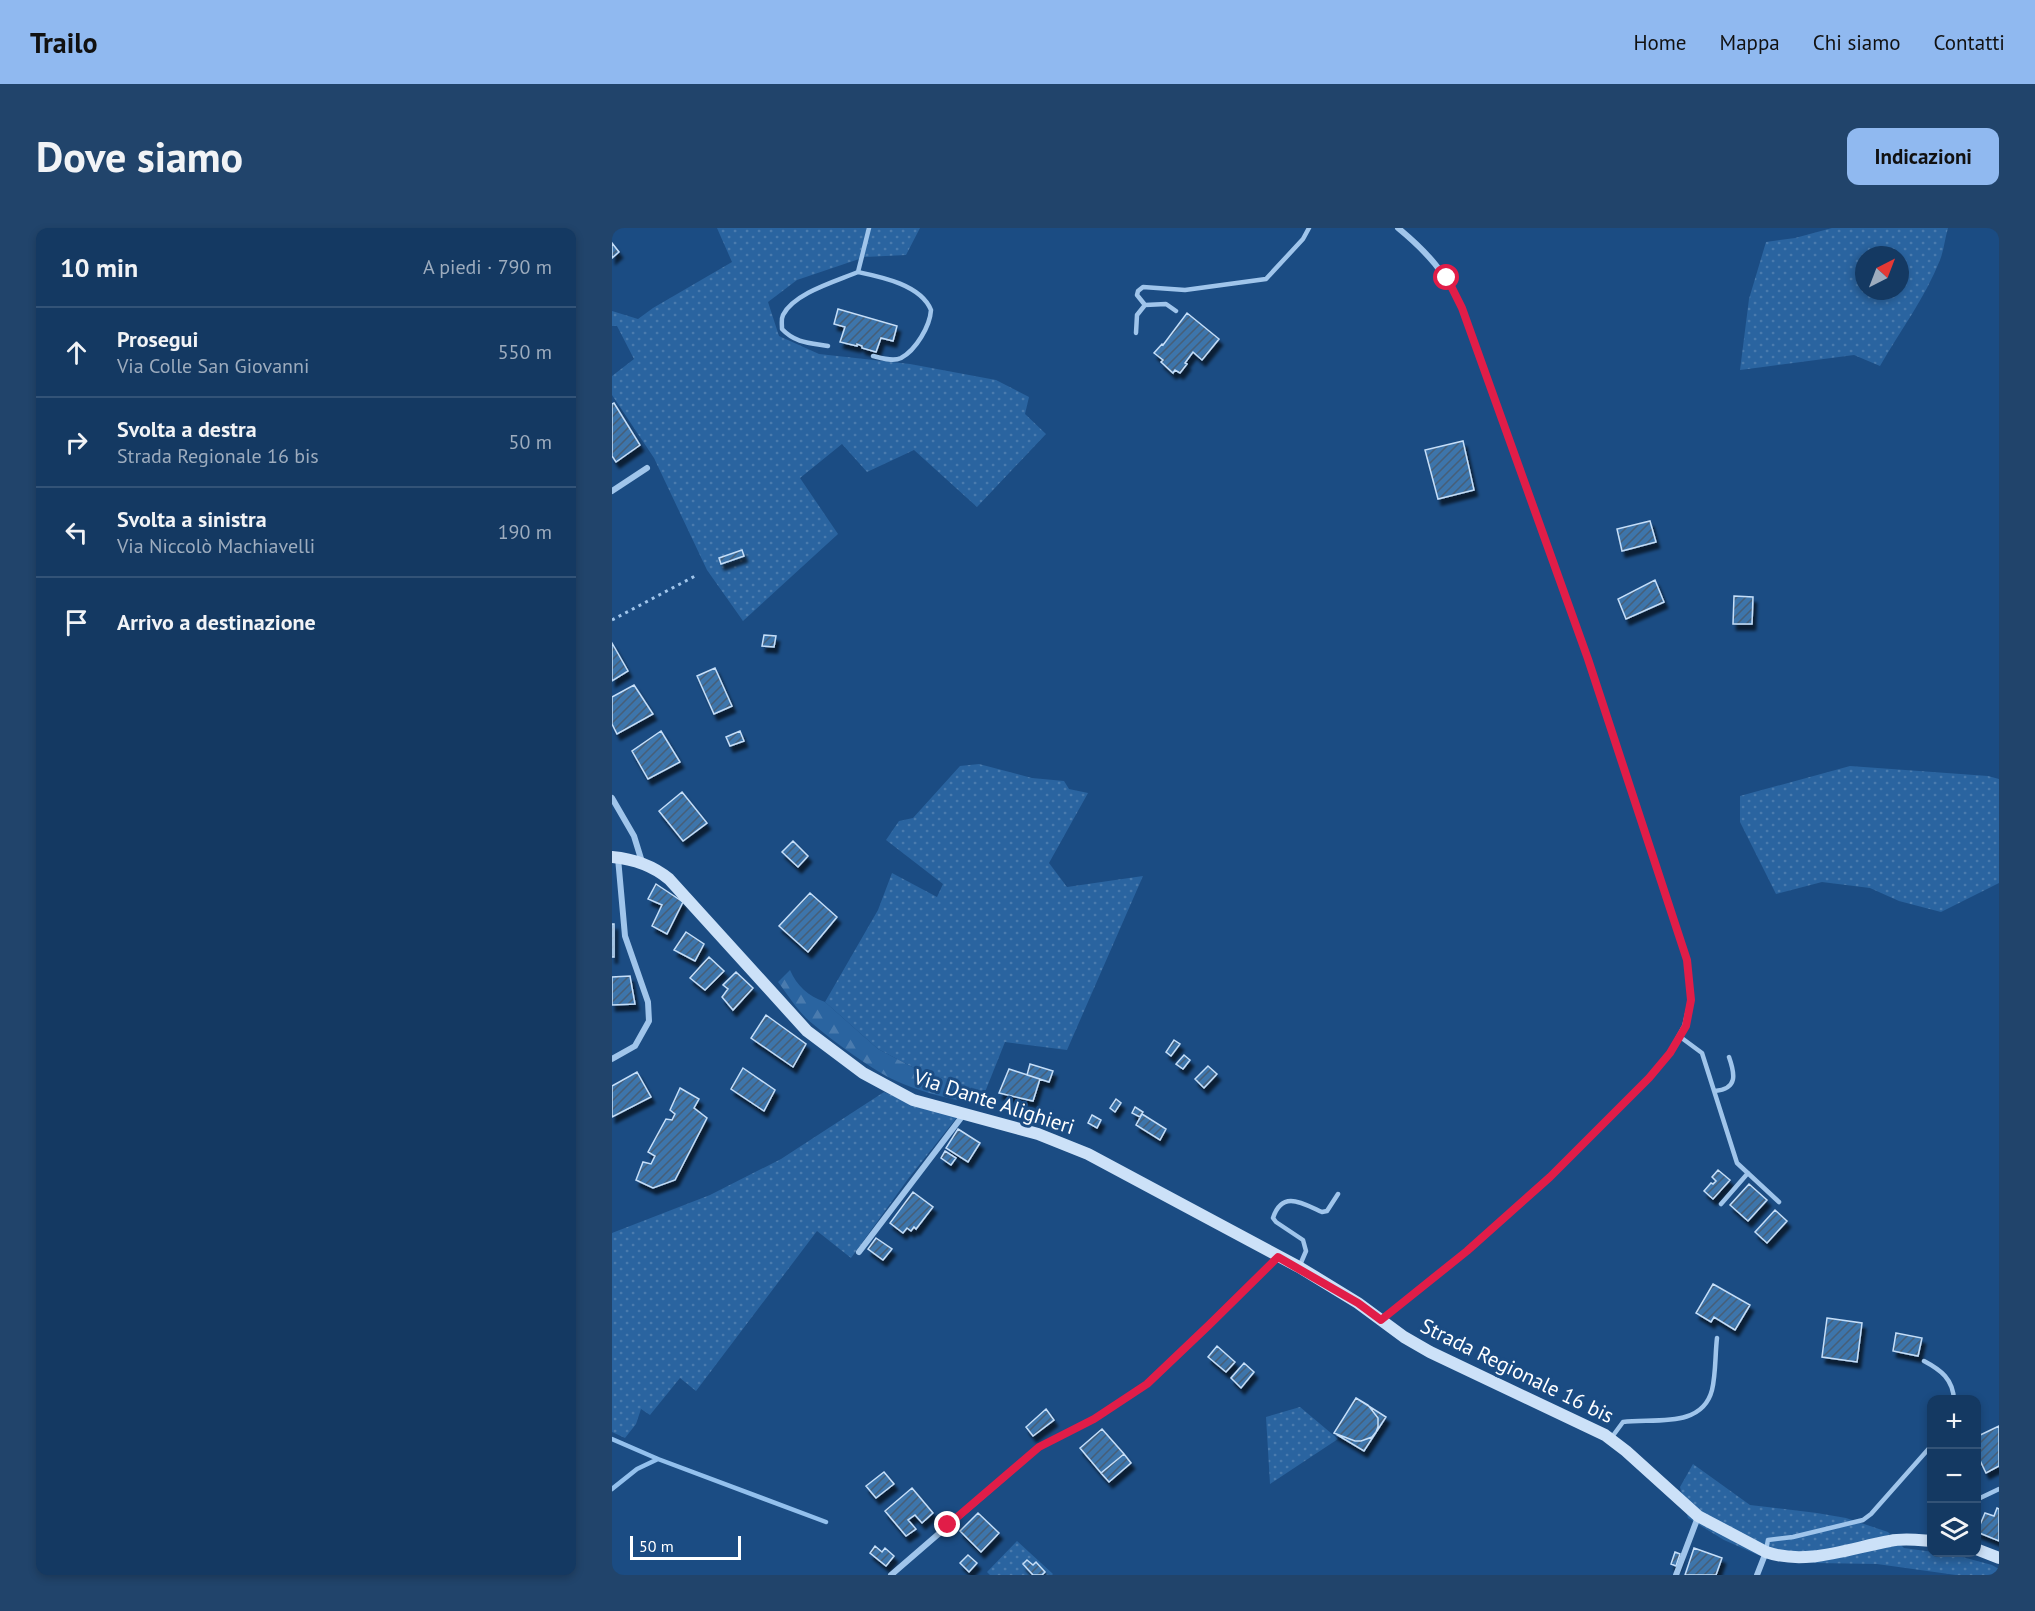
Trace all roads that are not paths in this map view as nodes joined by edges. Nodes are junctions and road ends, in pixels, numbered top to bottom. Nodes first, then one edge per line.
1 (870, 228) edge
2 (1309, 228) edge
3 (1398, 228) edge
4 (858, 272) junction
5 (1146, 305) junction
6 (1176, 311) dead end
7 (1136, 333) dead end
8 (828, 346) dead end
9 (873, 356) dead end
10 (647, 468) dead end
11 (612, 491) edge
12 (612, 798) edge
13 (615, 858) edge
14 (642, 862) junction
15 (1680, 1036) junction
16 (1729, 1057) dead end
17 (612, 1059) edge
18 (1715, 1091) junction
19 (964, 1114) junction
20 (1748, 1173) junction
21 (1338, 1194) dead end
22 (1779, 1202) dead end
23 (1721, 1204) dead end
24 (1252, 1243) joint
25 (859, 1252) dead end
26 (1278, 1257) junction
27 (1299, 1268) junction
28 (1381, 1320) junction
29 (1717, 1338) dead end
30 (1924, 1361) dead end
31 (1954, 1395) edge
32 (1610, 1439) junction
33 (1929, 1449) edge
34 (1999, 1489) edge
35 (1981, 1498) edge
36 (1698, 1516) junction
37 (1927, 1541) edge
38 (1981, 1551) edge
39 (1766, 1552) junction
40 (1999, 1558) edge
41 (891, 1575) edge
42 (1676, 1575) edge
43 (1757, 1575) edge

1 - 4 lane
2 - 5 lane
3 - 15 street
4 - 8 lane
4 - 9 lane
5 - 6 lane
5 - 7 lane
10 - 11 street
12 - 14 street
13 - 14 main road, Via Dante Alighieri
13 - 17 street
14 - 19 main road, Via Dante Alighieri
15 - 18 lane
15 - 28 street
16 - 18 lane
18 - 20 lane
19 - 24 main road, Via Dante Alighieri
19 - 25 street
20 - 22 lane
20 - 23 lane
21 - 27 lane
24 - 26 main road, Strada Regionale 16 bis
26 - 27 main road, Strada Regionale 16 bis
26 - 41 street
27 - 28 main road, Strada Regionale 16 bis
28 - 32 main road, Strada Regionale 16 bis
29 - 32 lane
30 - 31 lane
32 - 36 main road, Strada Regionale 16 bis
33 - 39 lane
34 - 35 lane
36 - 39 main road, Strada Regionale 16 bis
36 - 42 street
37 - 39 main road, Strada Regionale 16 bis
38 - 40 main road
39 - 43 street

